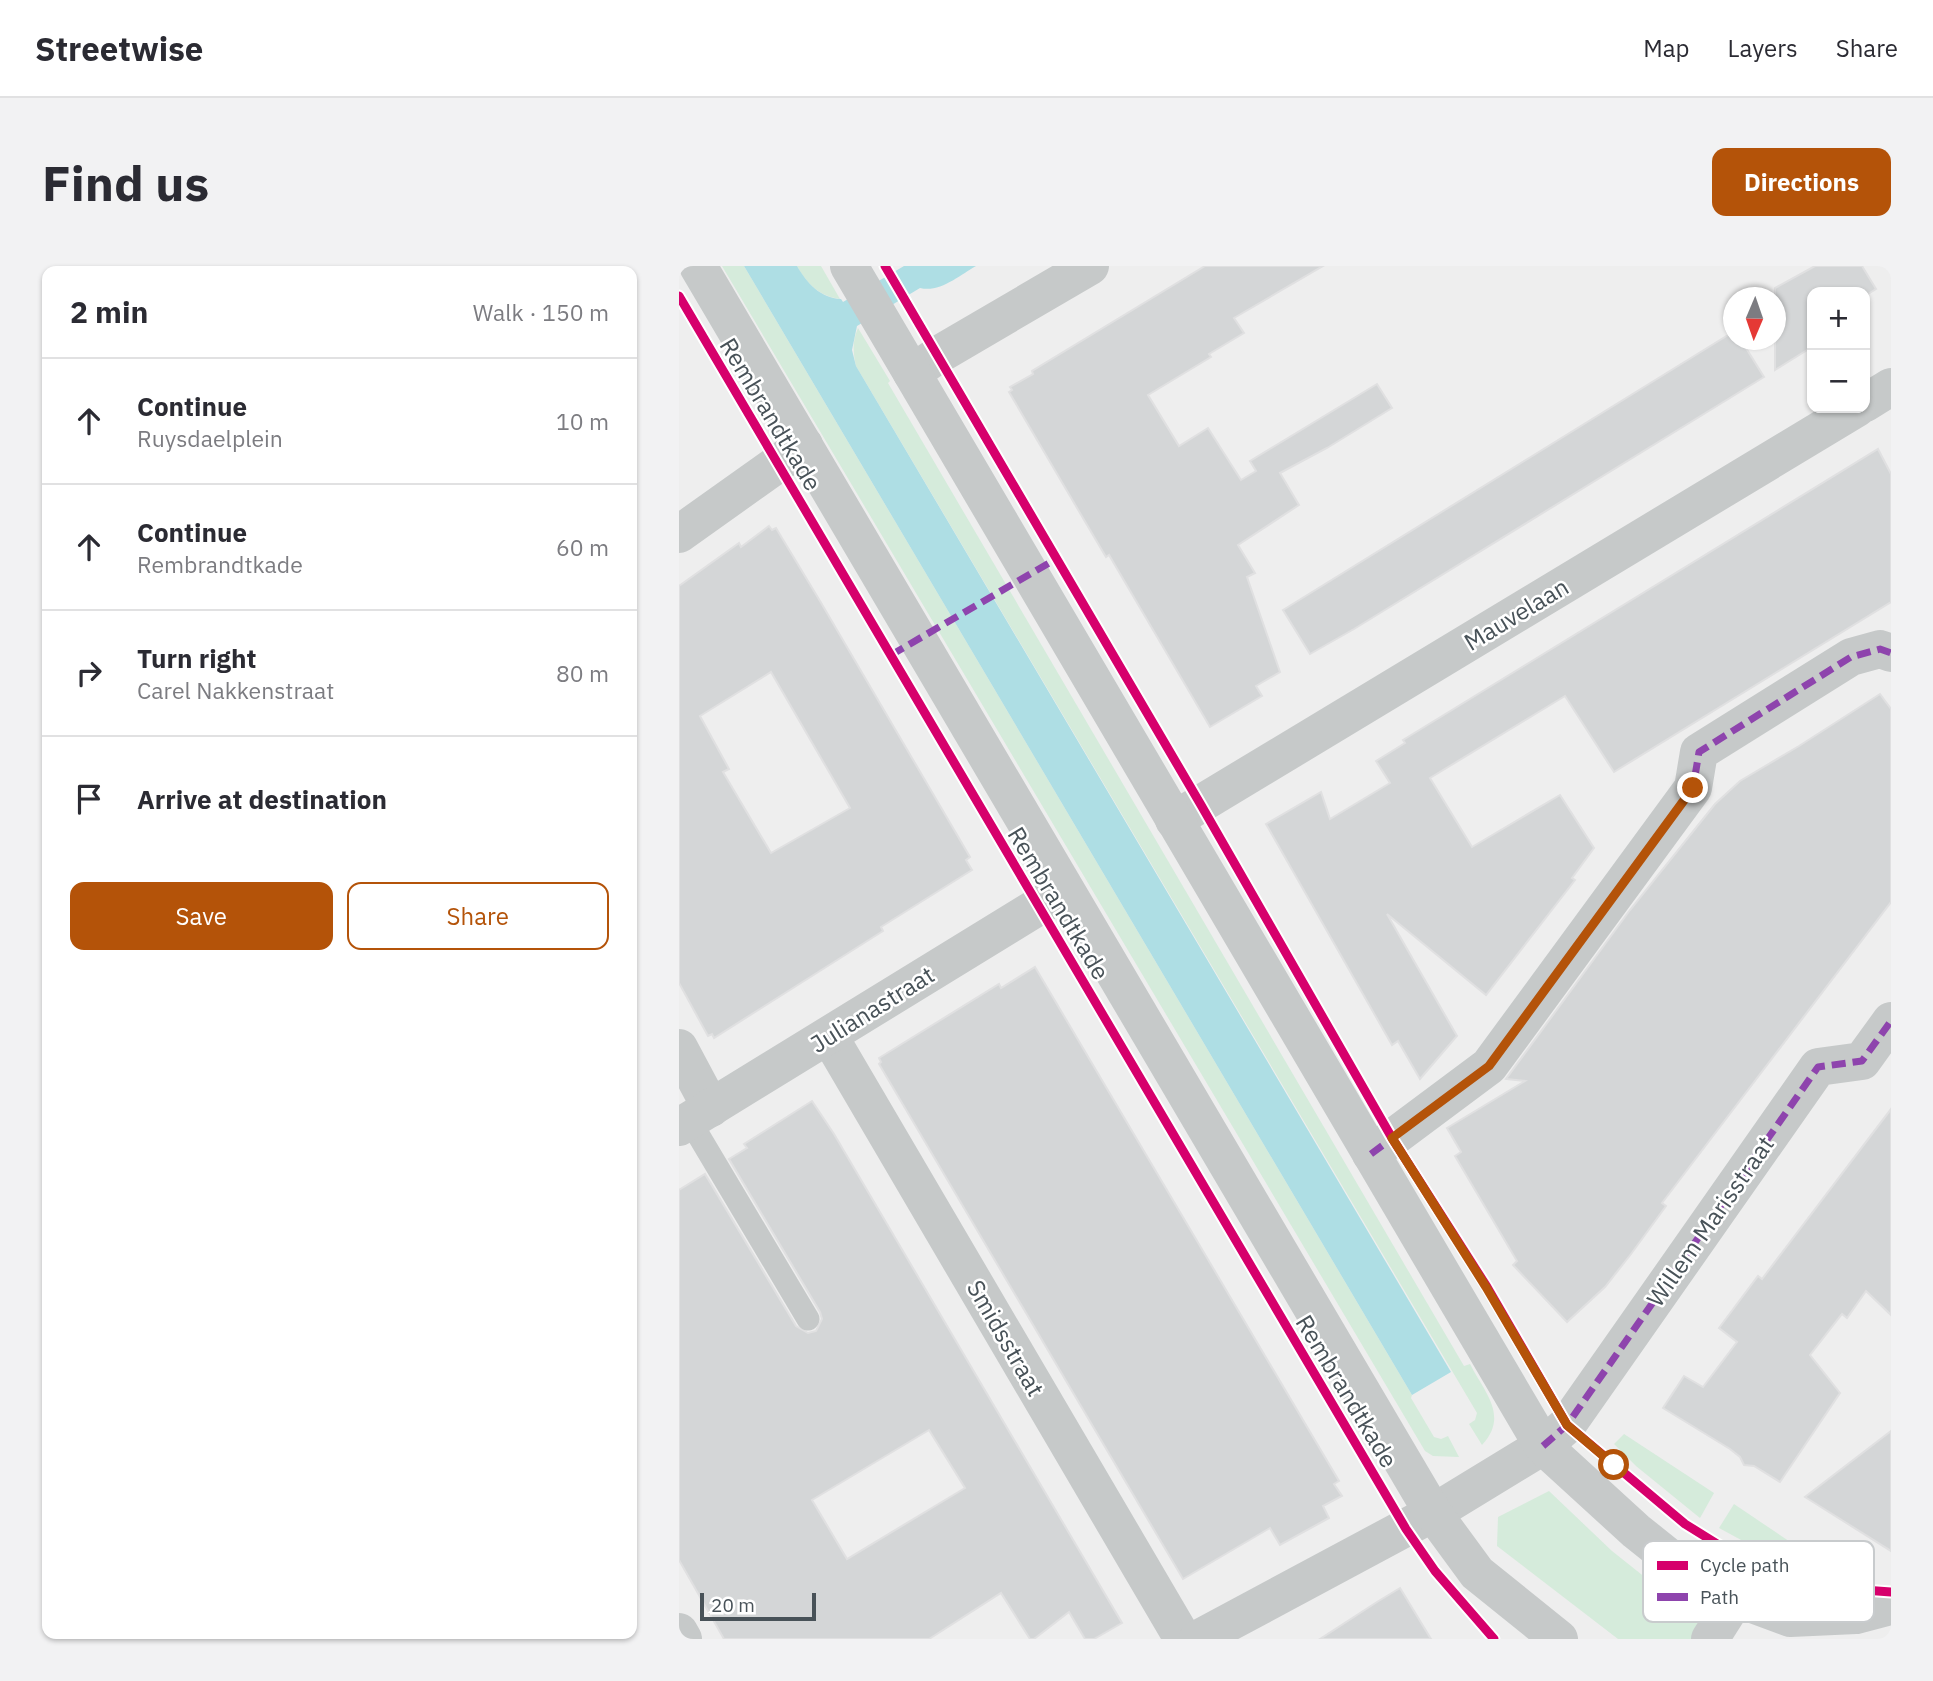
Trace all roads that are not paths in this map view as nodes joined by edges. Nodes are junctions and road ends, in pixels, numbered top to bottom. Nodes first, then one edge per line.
1 (698, 266) edge
2 (1090, 266) edge
3 (854, 275) edge
4 (912, 373) junction
5 (1891, 387) edge
6 (1870, 400) edge
7 (1849, 413) edge
8 (804, 445) junction
9 (679, 534) edge
10 (1891, 653) edge
11 (1174, 820) junction
12 (1065, 890) junction
13 (1891, 1021) edge
14 (829, 1036) junction
15 (679, 1048) edge
16 (693, 1119) edge
17 (1371, 1154) junction
18 (808, 1320) dead end
19 (1543, 1446) junction
20 (1433, 1513) junction
21 (1648, 1541) edge
22 (1891, 1606) edge
23 (1874, 1610) edge
24 (1721, 1622) edge
25 (679, 1632) edge
26 (1204, 1637) edge
27 (683, 1639) edge
28 (1559, 1639) edge
29 (1710, 1639) edge

1 - 8 street, Rembrandtkade
2 - 4 street
3 - 4 street
4 - 11 street
5 - 6 street
7 - 11 street, Mauvelaan
8 - 9 street
8 - 12 street, Rembrandtkade
10 - 17 street
11 - 17 street
12 - 14 street, Julianastraat
12 - 20 street, Rembrandtkade
13 - 19 street, Willem Marisstraat
14 - 16 street, Julianastraat
14 - 26 street, Smidsstraat
15 - 16 street
16 - 18 lane
17 - 19 street
19 - 20 street, Willem Marisstraat
19 - 21 street
20 - 26 street, Willem Marisstraat
20 - 28 street, Rembrandtkade
22 - 23 street
24 - 29 street
25 - 27 street

